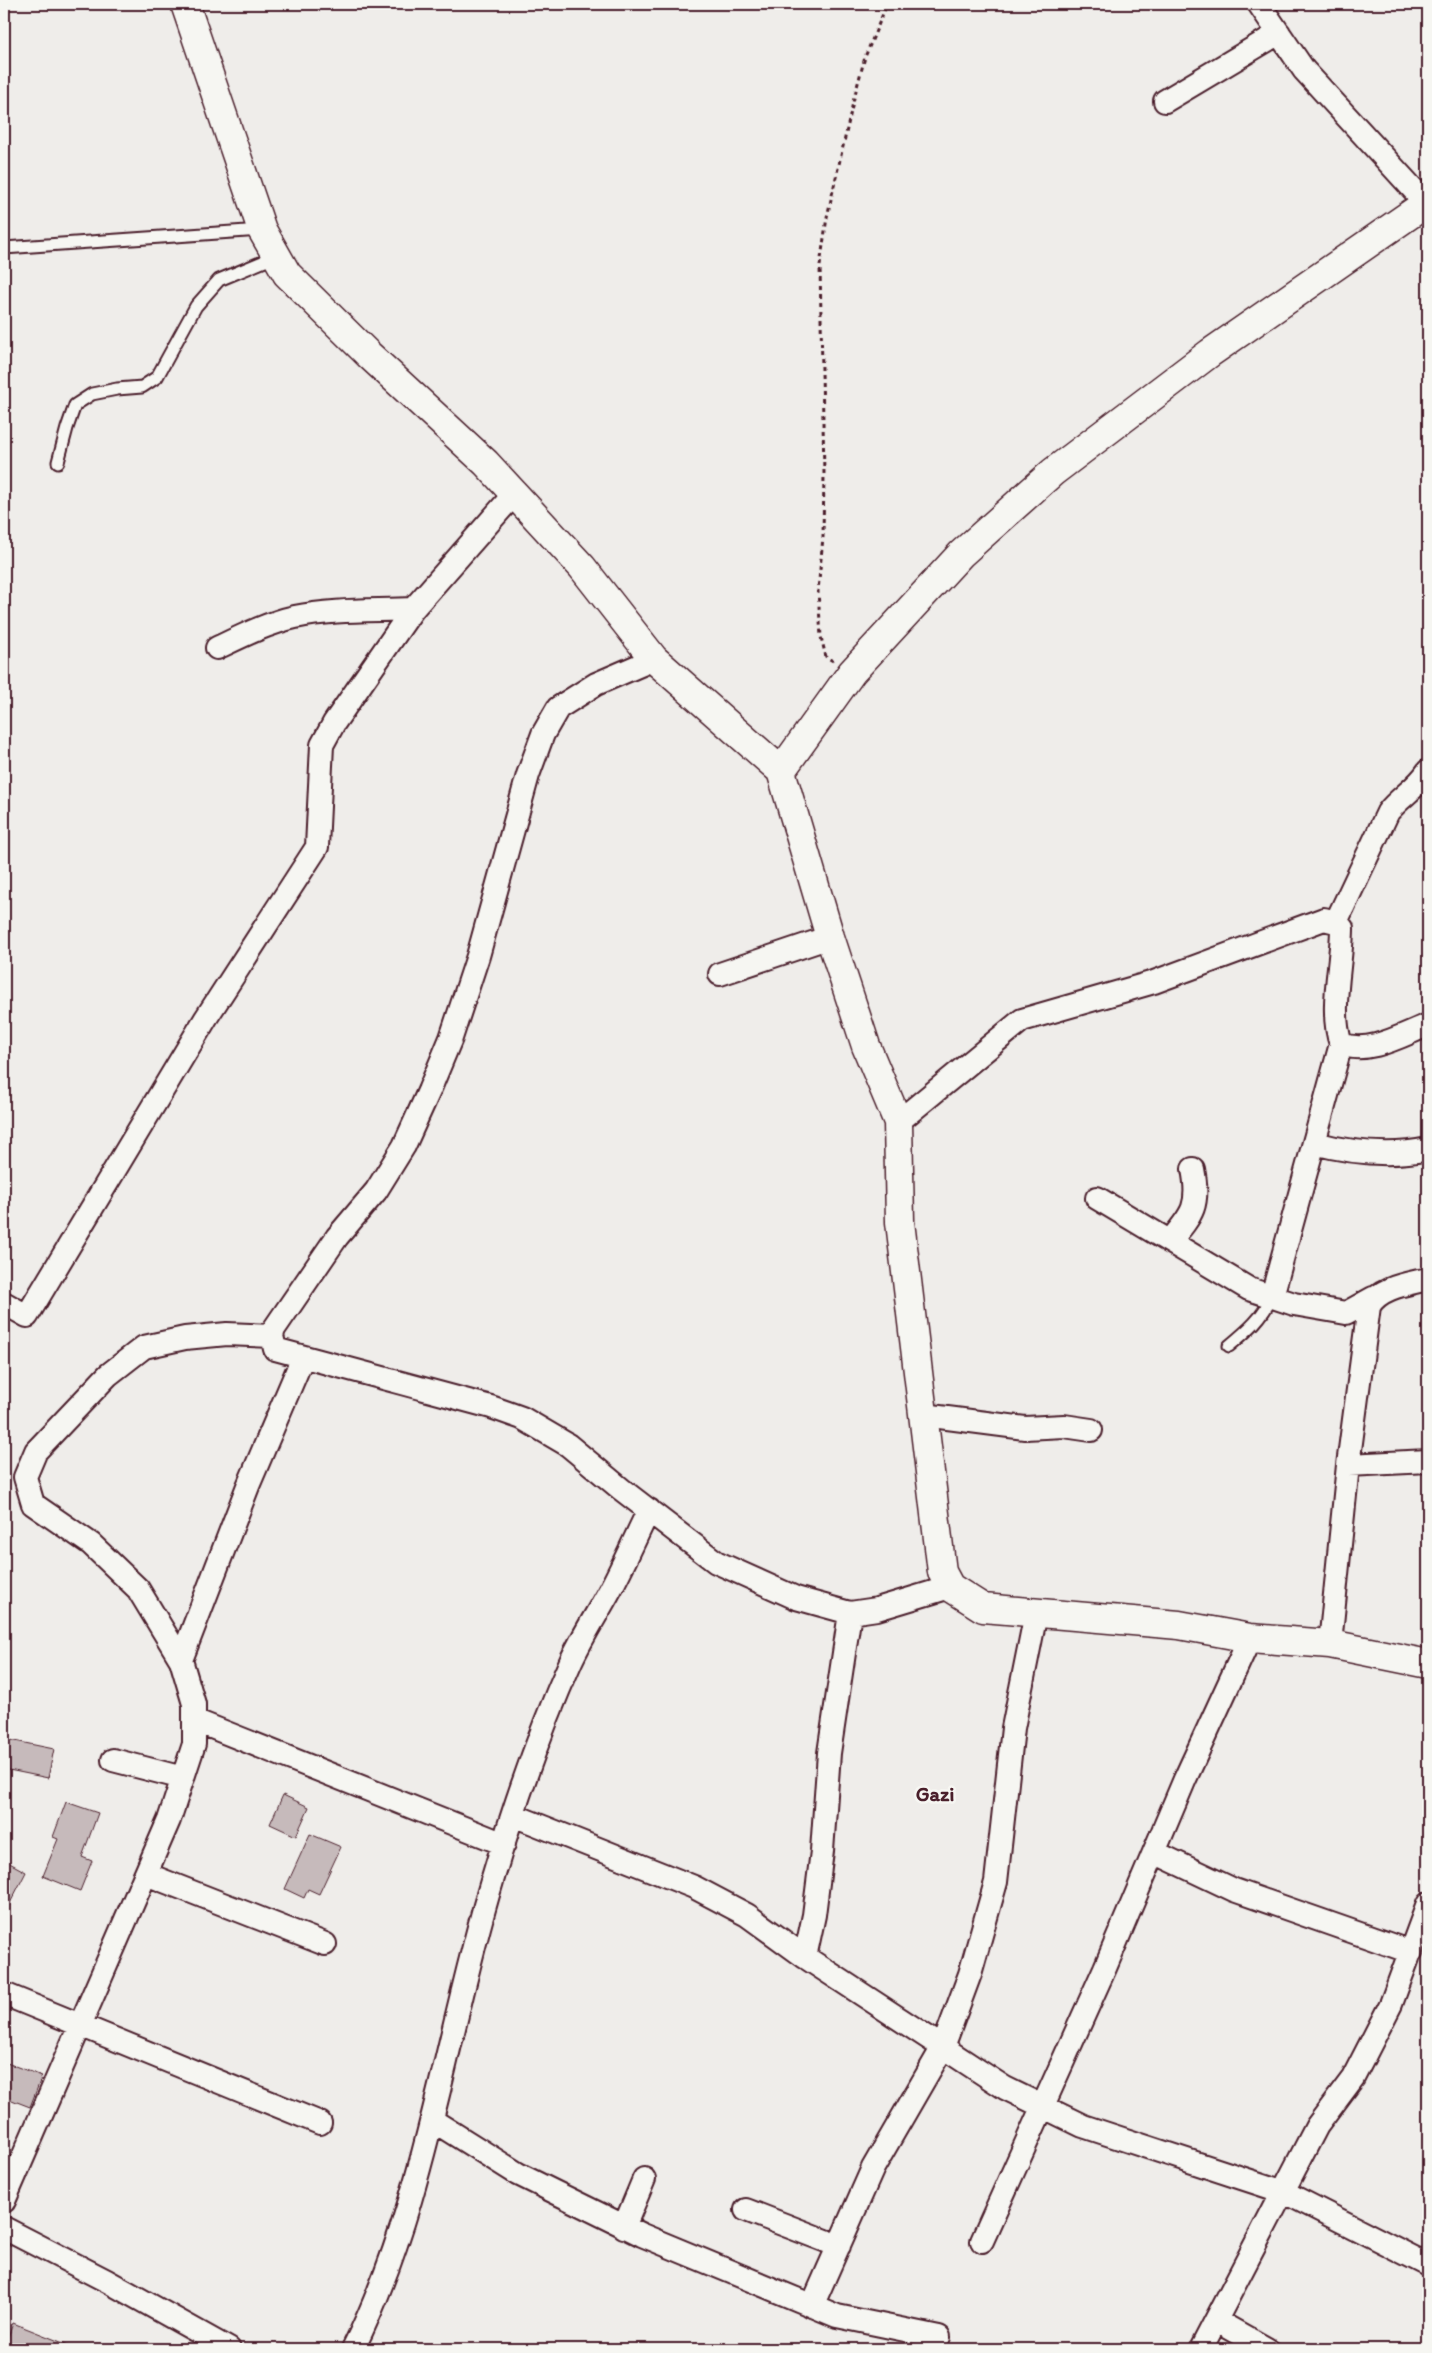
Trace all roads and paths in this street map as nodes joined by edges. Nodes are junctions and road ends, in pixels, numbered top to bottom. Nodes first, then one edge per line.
1 (185, 4) edge
2 (887, 4) edge
3 (1259, 4) edge
4 (1279, 33) junction
5 (1164, 101) dead end
6 (1426, 202) edge
7 (262, 230) junction
8 (4, 248) edge
9 (277, 256) junction
10 (58, 462) dead end
11 (514, 493) junction
12 (413, 609) junction
13 (217, 648) dead end
14 (654, 659) junction
15 (852, 672) junction
16 (781, 771) junction
17 (1428, 771) edge
18 (1336, 922) junction
19 (830, 937) junction
20 (720, 974) dead end
21 (1428, 1025) edge
22 (1341, 1044) junction
23 (898, 1122) junction
24 (1314, 1143) junction
25 (1428, 1150) edge
26 (1193, 1169) dead end
27 (1098, 1198) dead end
28 (1170, 1241) junction
29 (1428, 1279) edge
30 (1272, 1296) junction
31 (1374, 1298) junction
32 (4, 1303) edge
33 (272, 1336) junction
34 (1229, 1346) dead end
35 (303, 1357) junction
36 (924, 1415) junction
37 (1091, 1430) dead end
38 (1428, 1461) edge
39 (1348, 1465) junction
40 (649, 1510) junction
41 (950, 1588) junction
42 (850, 1613) junction
43 (1036, 1613) junction
44 (1250, 1638) junction
45 (1330, 1644) junction
46 (181, 1660) junction
47 (1428, 1664) edge
48 (194, 1720) junction
49 (113, 1760) dead end
50 (183, 1778) junction
51 (513, 1815) junction
52 (504, 1844) junction
53 (1154, 1852) junction
54 (146, 1874) junction
55 (1428, 1904) edge
56 (325, 1944) dead end
57 (1410, 1952) junction
58 (805, 1957) junction
59 (4, 1994) edge
60 (80, 2025) junction
61 (943, 2047) junction
62 (1042, 2106) junction
63 (432, 2120) junction
64 (320, 2123) dead end
65 (644, 2179) dead end
66 (1284, 2192) junction
67 (4, 2201) edge
68 (746, 2210) dead end
69 (624, 2227) junction
70 (4, 2228) edge
71 (982, 2241) dead end
72 (839, 2246) junction
73 (1428, 2265) edge
74 (812, 2306) junction
75 (1217, 2321) junction
76 (939, 2337) dead end
77 (202, 2343) edge
78 (229, 2349) edge
79 (353, 2349) edge
80 (1201, 2349) edge
81 (1267, 2349) edge

1 - 7 street
2 - 15 path
3 - 4 street
4 - 5 street
4 - 6 street
6 - 15 street
7 - 8 lane
7 - 9 street
9 - 10 lane
9 - 11 street
11 - 12 street
11 - 14 street
12 - 13 street
12 - 32 street
14 - 16 street
14 - 33 street
15 - 16 street
16 - 19 street
17 - 18 street
18 - 22 street
18 - 23 street
19 - 20 street
19 - 23 street
21 - 22 street
22 - 24 street
23 - 36 street
24 - 25 street
24 - 30 street
26 - 28 street
27 - 28 street
28 - 30 street
29 - 31 street
30 - 31 street
30 - 34 lane
31 - 39 street
33 - 35 street
33 - 46 street
35 - 40 street
35 - 46 street
36 - 37 street
36 - 41 street
38 - 39 street
39 - 45 street
40 - 42 street
40 - 51 street
41 - 42 street
41 - 43 street
42 - 58 street
43 - 44 street
43 - 61 street
44 - 45 street
44 - 53 street
45 - 47 street
46 - 48 street
48 - 50 street
48 - 52 street
49 - 50 street
50 - 54 street
51 - 52 street
51 - 58 street
52 - 63 street
53 - 57 street
53 - 62 street
54 - 56 street
54 - 60 street
55 - 57 street
57 - 66 street
58 - 61 street
59 - 60 street
60 - 64 street
60 - 67 street
61 - 62 street
61 - 72 street
62 - 66 street
62 - 71 street
63 - 69 street
63 - 79 street
65 - 69 street
66 - 73 street
66 - 75 street
68 - 72 street
69 - 74 street
70 - 77 street
72 - 74 street
74 - 76 street
75 - 80 street
75 - 81 street
77 - 78 street

